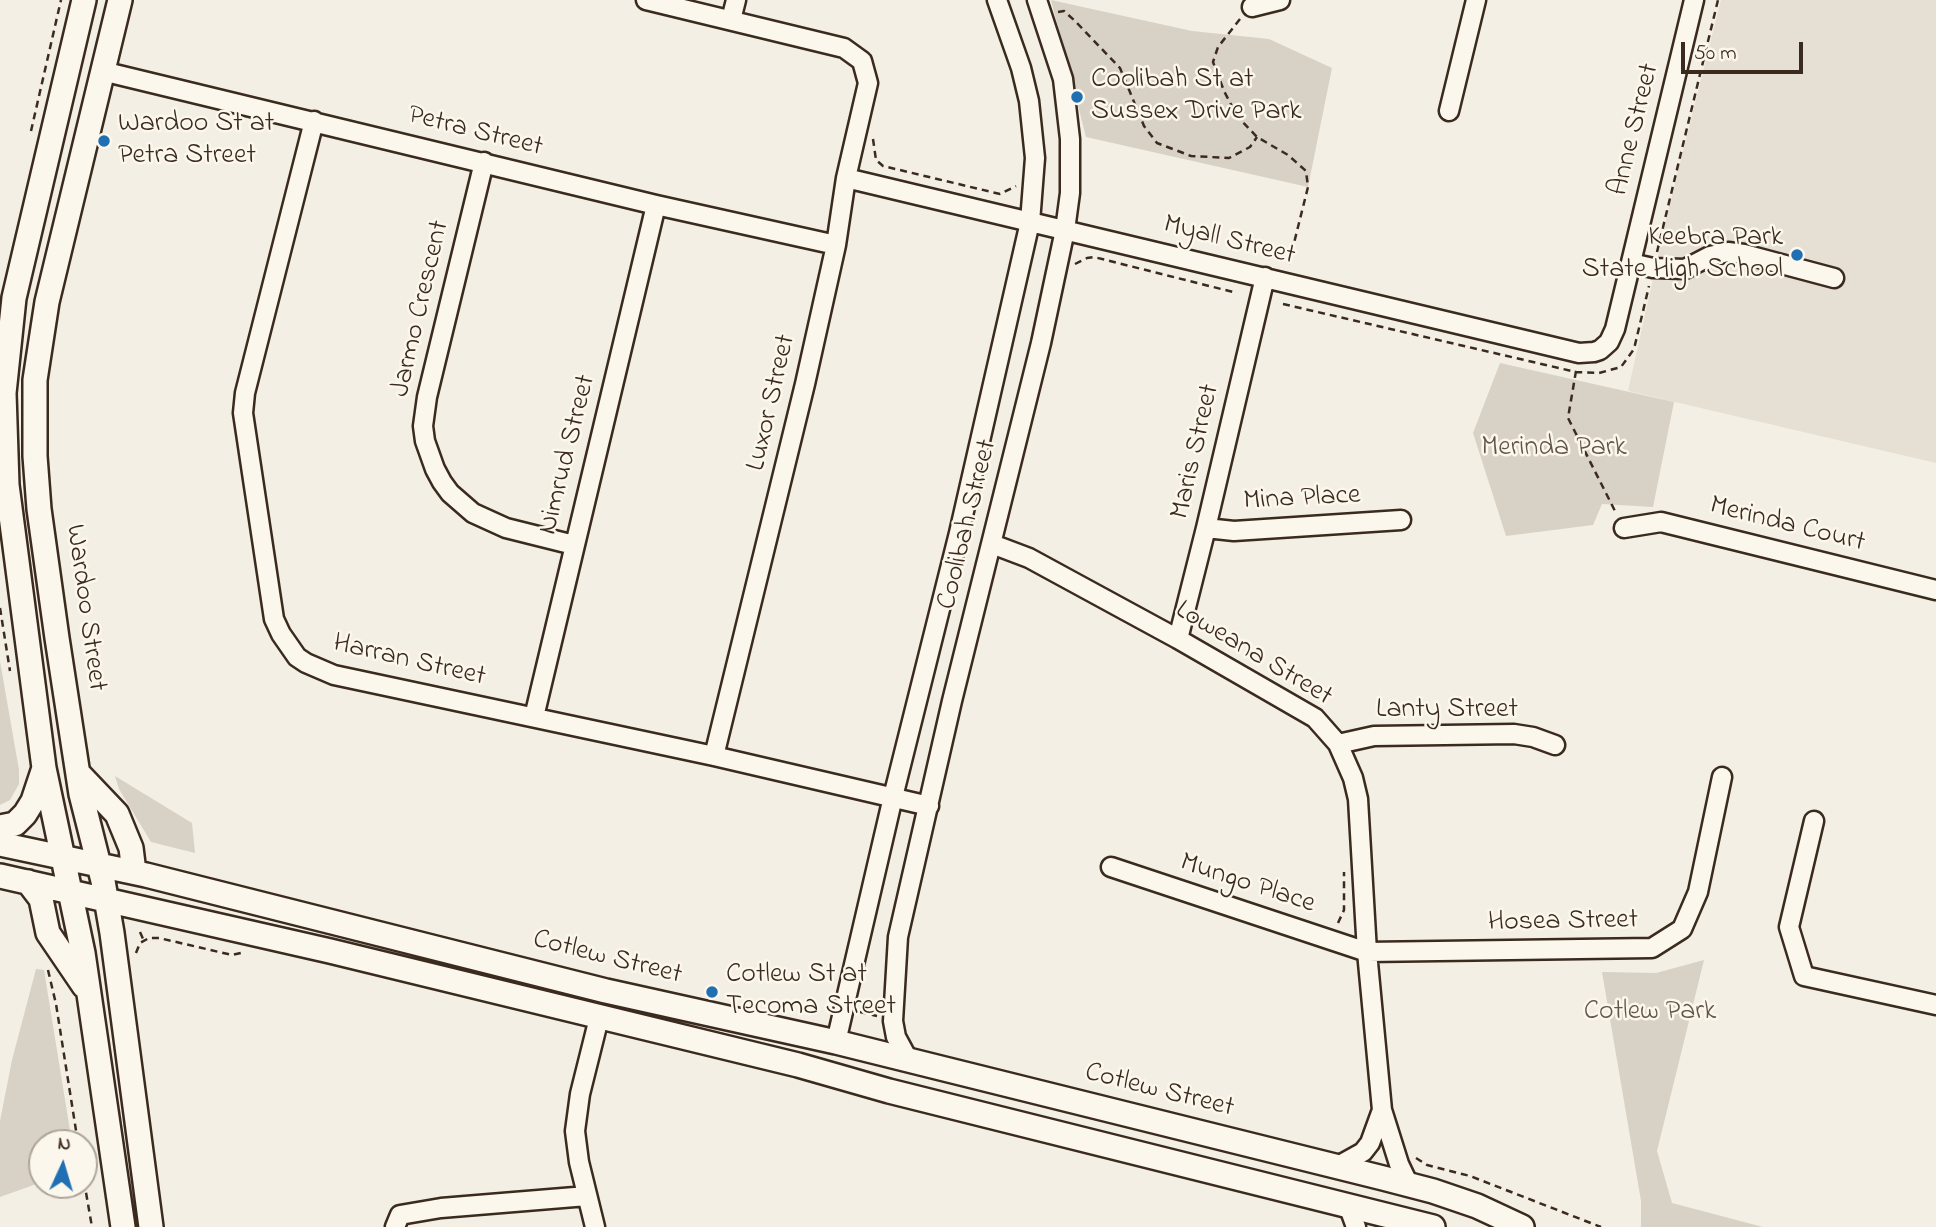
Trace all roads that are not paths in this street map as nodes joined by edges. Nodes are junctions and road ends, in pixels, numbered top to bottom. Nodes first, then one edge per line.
1 (84, 0) edge
2 (120, 0) edge
3 (646, 0) edge
4 (736, 0) edge
5 (997, 0) edge
6 (1280, 0) edge
7 (1475, 0) edge
8 (1694, 0) edge
9 (1040, 6) edge
10 (1252, 7) road end
11 (731, 20) junction
12 (102, 71) junction
13 (1449, 111) dead end
14 (314, 121) junction
15 (484, 162) junction
16 (846, 178) junction
17 (656, 205) junction
18 (1030, 222) junction
19 (1065, 230) junction
20 (836, 246) junction
21 (1631, 263) junction
22 (1265, 277) junction
23 (1834, 278) dead end
24 (4, 342) edge
25 (1600, 350) joint
26 (1401, 520) dead end
27 (1206, 528) junction
28 (1624, 528) road end
29 (992, 544) junction
30 (574, 545) junction
31 (1936, 590) edge
32 (1178, 639) junction
33 (534, 717) junction
34 (1338, 744) junction
35 (1555, 745) dead end
36 (714, 756) junction
37 (44, 768) junction
38 (78, 773) junction
39 (1722, 777) dead end
40 (893, 797) junction
41 (929, 806) junction
42 (1814, 821) dead end
43 (0, 827) edge
44 (0, 844) edge
45 (63, 857) junction
46 (99, 864) junction
47 (1111, 867) dead end
48 (134, 872) junction
49 (0, 876) edge
50 (28, 882) junction
51 (70, 891) junction
52 (106, 899) junction
53 (1367, 952) junction
54 (88, 992) junction
55 (1936, 1006) edge
56 (599, 1017) junction
57 (835, 1042) junction
58 (909, 1061) junction
59 (889, 1091) junction
60 (1382, 1110) junction
61 (1327, 1164) junction
62 (1409, 1185) junction
63 (587, 1196) junction
64 (1348, 1205) junction
65 (1387, 1221) edge
66 (123, 1227) edge
67 (151, 1227) edge
68 (395, 1227) edge
69 (595, 1227) edge
70 (1356, 1227) edge
71 (1433, 1227) edge
72 (1522, 1227) edge

1 - 24 main road
2 - 12 main road, Wardoo Street
3 - 11 street
4 - 11 street
5 - 18 street, Coolibah Street
6 - 10 street
7 - 13 street
8 - 21 street, Anne Street
9 - 19 street, Coolibah Street
11 - 16 street, Luxor Street
12 - 14 street, Petra Street
12 - 38 main road, Wardoo Street
14 - 15 street, Petra Street
14 - 33 street, Harran Street
15 - 17 street, Petra Street
15 - 30 street, Jarmo Crescent
16 - 18 street, Myall Street
16 - 20 street, Luxor Street
17 - 20 street, Petra Street
17 - 30 street, Nimrud Street
18 - 19 street, Myall Street
18 - 40 street, Coolibah Street
19 - 22 street, Myall Street
19 - 29 street, Coolibah Street
20 - 36 street, Luxor Street
21 - 23 street
21 - 25 street, Anne Street
22 - 25 street, Myall Street
22 - 27 street, Maris Street
24 - 37 main road
26 - 27 street, Mina Place
27 - 32 street, Maris Street
28 - 31 street, Merinda Court
29 - 32 street, Loweana Street
29 - 41 street, Coolibah Street
30 - 33 street, Nimrud Street
32 - 34 street, Loweana Street
33 - 36 street, Harran Street
34 - 35 street, Lanty Street
34 - 53 street, Loweana Street
36 - 40 street, Harran Street
37 - 43 main road
37 - 45 main road
38 - 46 main road, Wardoo Street
38 - 48 main road
39 - 53 street, Hosea Street
40 - 41 street, Harran Street
40 - 57 street, Coolibah Street
41 - 58 street, Coolibah Street
42 - 55 street
44 - 45 main road, Cotlew Street
45 - 46 main road, Cotlew Street
45 - 51 main road
46 - 48 main road, Cotlew Street
46 - 52 main road, Wardoo Street
47 - 53 street, Mungo Place
48 - 57 main road, Cotlew Street
49 - 50 main road, Cotlew Street
50 - 51 main road, Cotlew Street
50 - 54 main road
51 - 52 main road, Cotlew Street
51 - 54 main road
52 - 56 main road, Cotlew Street
52 - 67 main road, Wardoo Street
53 - 60 street, Loweana Street
54 - 66 main road
56 - 59 main road, Cotlew Street
56 - 63 street
57 - 58 main road, Cotlew Street
57 - 59 main road
58 - 61 main road, Cotlew Street
59 - 64 main road, Cotlew Street
60 - 61 street, Loweana Street
60 - 62 street, Loweana Street
61 - 62 main road, Cotlew Street
61 - 65 main road
62 - 72 main road, Cotlew Street
63 - 68 street
63 - 69 street
64 - 65 main road, Cotlew Street
64 - 70 street
65 - 71 main road, Cotlew Street

